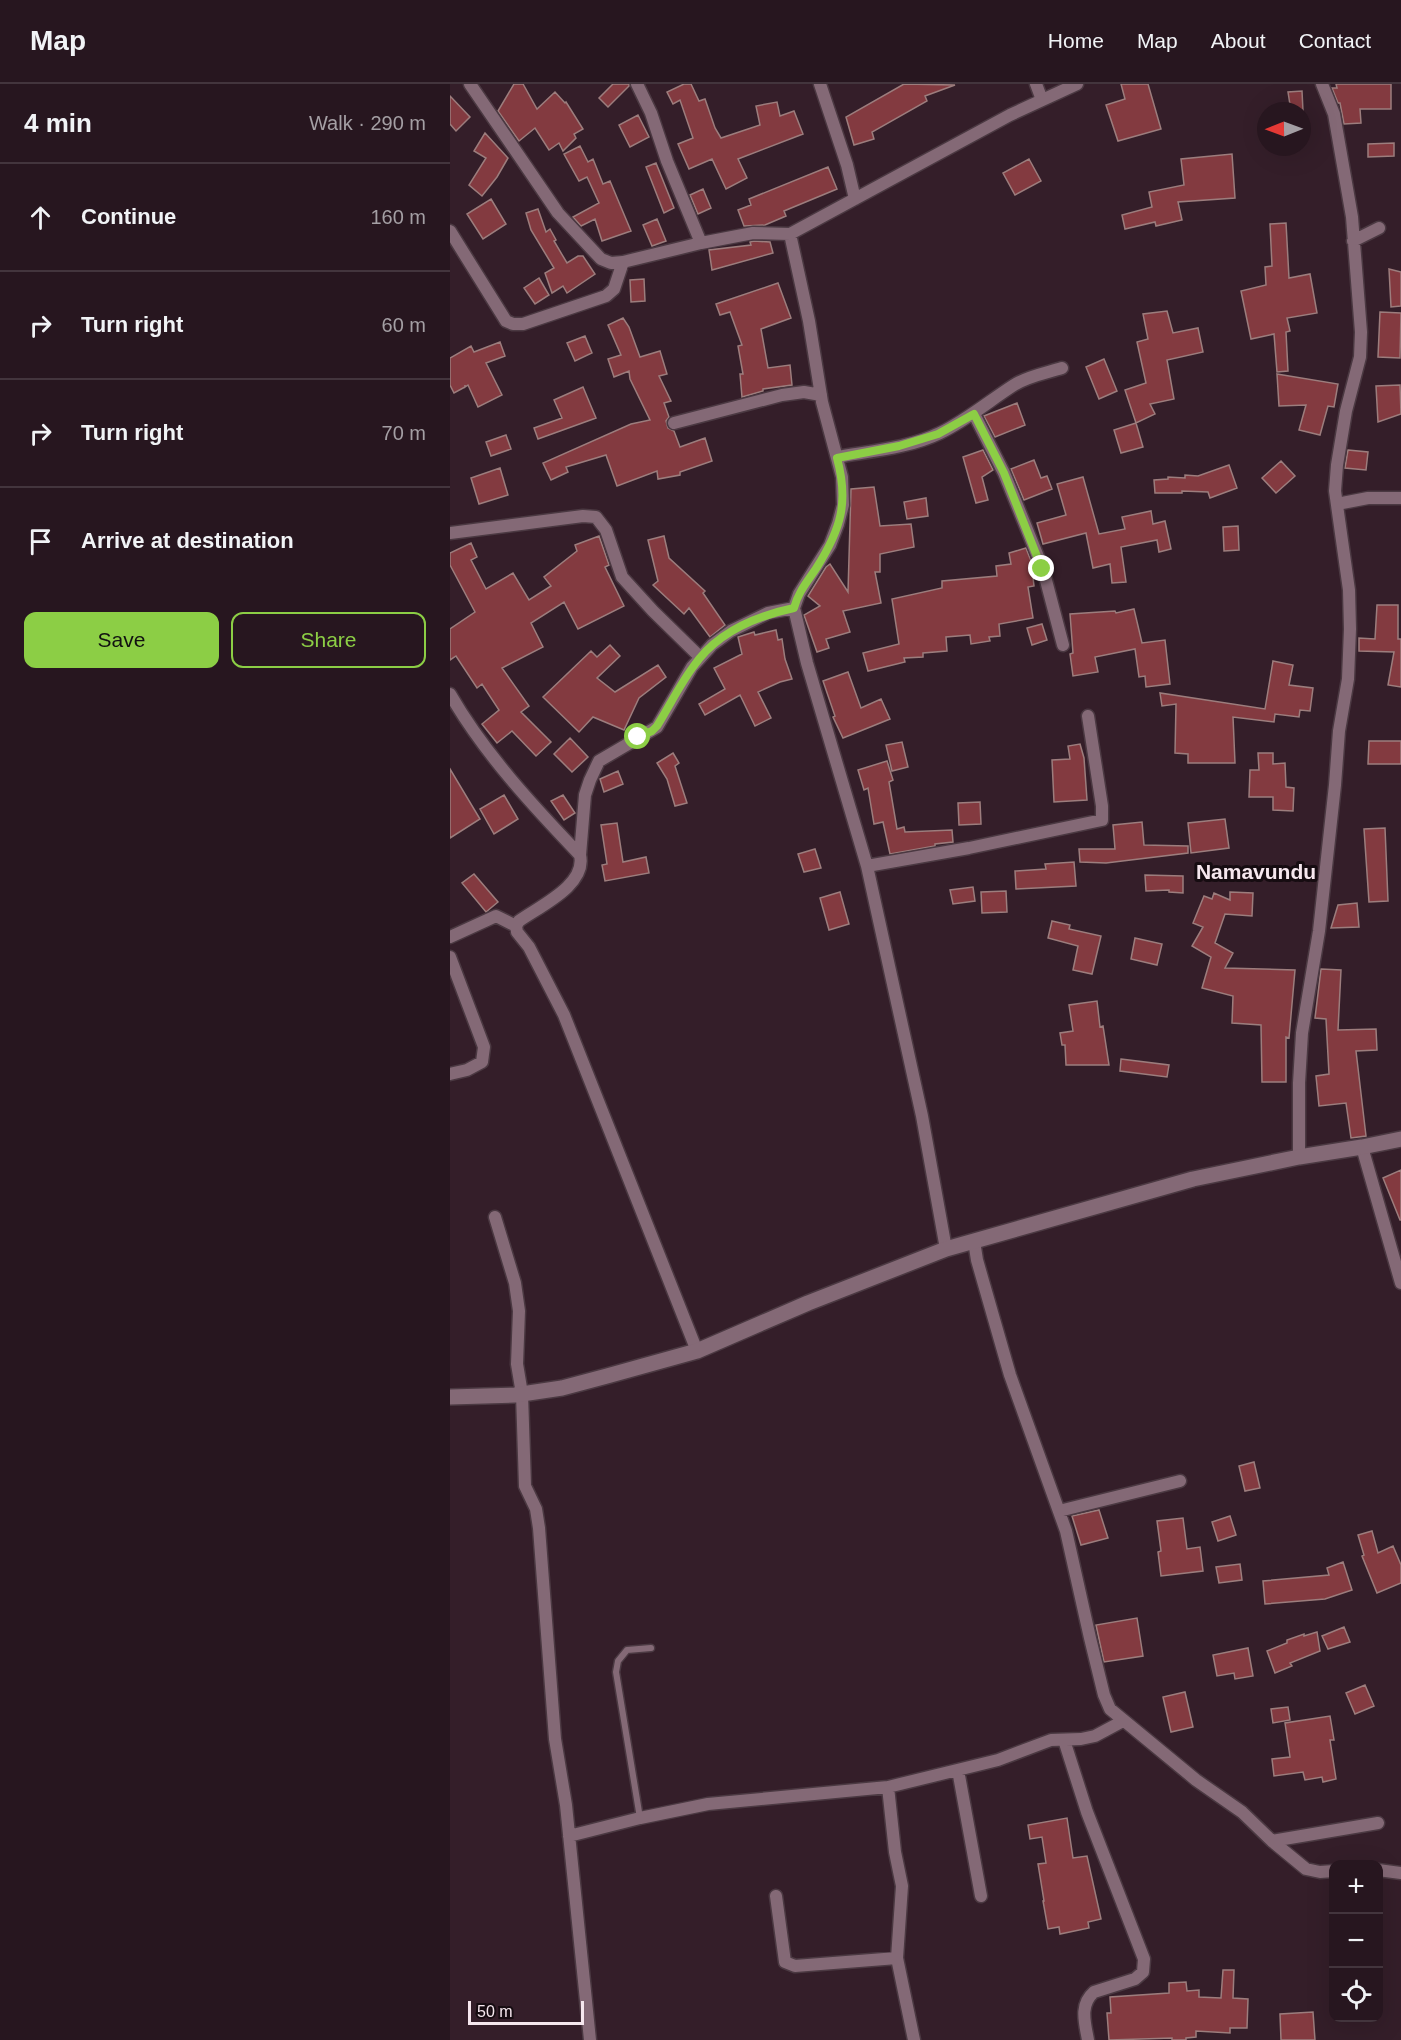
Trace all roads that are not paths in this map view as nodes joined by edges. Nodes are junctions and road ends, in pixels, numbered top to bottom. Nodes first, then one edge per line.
1 (470, 84) edge
2 (637, 84) edge
3 (820, 84) edge
4 (1036, 84) edge
5 (1077, 84) edge
6 (1322, 84) edge
7 (1042, 100) junction
8 (855, 199) junction
9 (1379, 228) dead end
10 (450, 231) edge
11 (790, 234) junction
12 (1353, 242) junction
13 (701, 243) junction
14 (623, 262) junction
15 (1062, 368) dead end
16 (821, 395) junction
17 (974, 414) junction
18 (674, 423) dead end
19 (837, 458) junction
20 (1401, 498) edge
21 (1337, 504) junction
22 (450, 533) edge
23 (794, 608) junction
24 (1063, 645) dead end
25 (700, 657) junction
26 (450, 694) edge
27 (1088, 716) dead end
28 (580, 855) junction
29 (867, 866) junction
30 (516, 926) junction
31 (450, 937) edge
32 (450, 957) edge
33 (450, 1074) edge
34 (1401, 1139) edge
35 (1362, 1148) junction
36 (1299, 1157) junction
37 (495, 1217) dead end
38 (974, 1241) junction
39 (946, 1249) junction
40 (1401, 1283) edge
41 (697, 1351) junction
42 (522, 1394) junction
43 (450, 1397) edge
44 (1180, 1481) dead end
45 (1059, 1511) junction
46 (651, 1648) dead end
47 (1122, 1721) junction
48 (1064, 1740) junction
49 (958, 1770) junction
50 (888, 1787) junction
51 (640, 1818) junction
52 (1378, 1823) dead end
53 (569, 1836) junction
54 (1272, 1841) junction
55 (1329, 1871) edge
56 (1383, 1871) edge
57 (1401, 1873) edge
58 (776, 1896) dead end
59 (981, 1896) dead end
60 (897, 1958) junction
61 (590, 2040) edge
62 (914, 2040) edge
63 (1088, 2040) edge

1 - 14 street
2 - 13 street
3 - 8 street
4 - 7 street
5 - 7 street
6 - 12 street
7 - 8 street
8 - 11 street
9 - 12 street
10 - 14 street
11 - 13 street
11 - 16 street
12 - 21 street
13 - 14 street
15 - 17 street
16 - 18 street
16 - 19 street
17 - 19 street
17 - 24 street
19 - 23 street
20 - 21 street
21 - 36 street
22 - 25 street
23 - 25 street
23 - 29 street
25 - 28 street
26 - 28 street
27 - 29 street
28 - 30 street
29 - 39 street
30 - 31 street
30 - 41 street
32 - 33 street
34 - 35 street
35 - 36 street
35 - 40 street
36 - 38 street
37 - 42 street
38 - 39 street
38 - 45 street
39 - 41 street
41 - 42 street
42 - 43 street
42 - 53 street
44 - 45 street
45 - 47 street
46 - 51 lane
47 - 48 street
47 - 54 street
48 - 49 street
48 - 63 street
49 - 50 street
49 - 59 street
50 - 51 street
50 - 60 street
51 - 53 street
52 - 54 street
53 - 61 street
54 - 55 street
56 - 57 street
58 - 60 street
60 - 62 street

